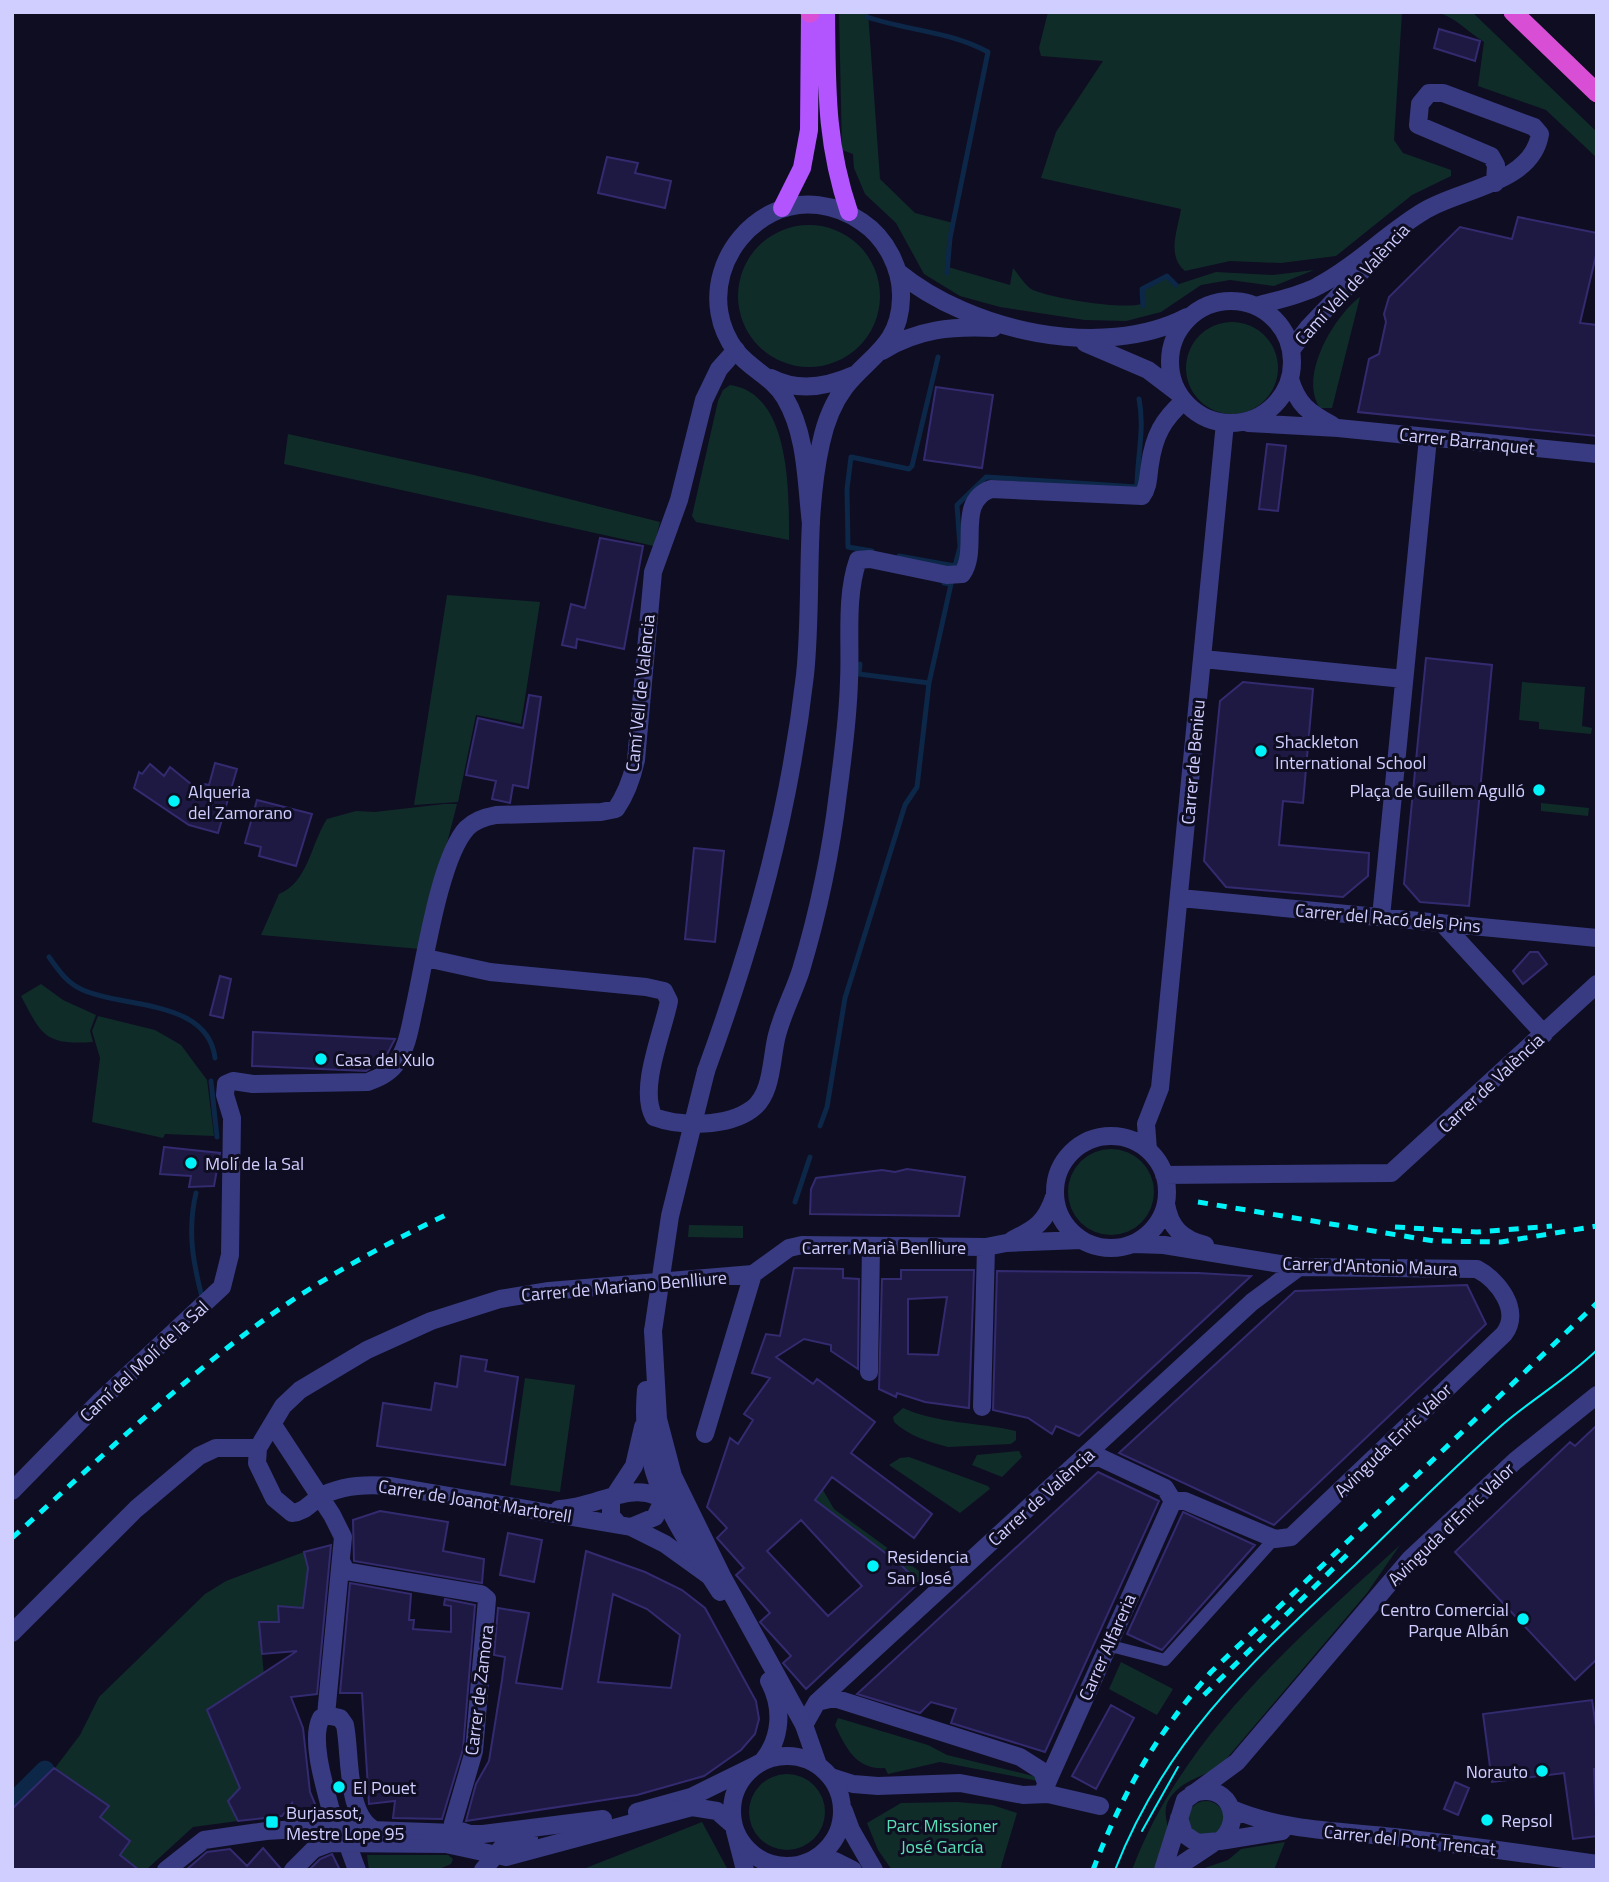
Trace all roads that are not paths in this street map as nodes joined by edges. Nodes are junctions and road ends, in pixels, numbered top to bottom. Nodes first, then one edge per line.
1 (810, 12) edge
2 (826, 12) edge
3 (1513, 12) edge
4 (1597, 93) edge
5 (1495, 183) junction
6 (782, 208) junction
7 (849, 212) junction
8 (1413, 218) junction
9 (898, 272) junction
10 (1256, 306) junction
11 (1196, 312) junction
12 (1029, 331) junction
13 (1068, 337) junction
14 (736, 350) junction
15 (882, 351) junction
16 (1291, 351) junction
17 (755, 369) junction
18 (859, 373) junction
19 (1290, 379) junction
20 (1181, 397) junction
21 (1233, 423) junction
22 (1338, 428) junction
23 (1428, 438) junction
24 (1597, 454) edge
25 (811, 524) junction
26 (1203, 659) junction
27 (1404, 679) junction
28 (1180, 898) junction
29 (1381, 917) junction
30 (1442, 923) junction
31 (1597, 938) edge
32 (426, 958) junction
33 (1597, 984) edge
34 (1544, 1034) junction
35 (226, 1084) joint
36 (1155, 1100) junction
37 (1113, 1136) junction
38 (1148, 1150) junction
39 (1164, 1175) junction
40 (1055, 1194) junction
41 (1166, 1204) junction
42 (1081, 1240) junction
43 (1006, 1243) junction
44 (1134, 1244) junction
45 (871, 1246) junction
46 (986, 1247) junction
47 (1263, 1262) junction
48 (1298, 1267) junction
49 (761, 1269) junction
50 (1252, 1303) junction
51 (1507, 1330) joint
52 (653, 1331) junction
53 (869, 1372) dead end
54 (1597, 1395) edge
55 (645, 1403) junction
56 (982, 1407) dead end
57 (273, 1425) junction
58 (705, 1434) dead end
59 (258, 1448) junction
60 (667, 1458) junction
61 (1084, 1458) junction
62 (12, 1491) edge
63 (617, 1493) junction
64 (320, 1497) junction
65 (664, 1500) junction
66 (1173, 1501) junction
67 (534, 1508) junction
68 (625, 1526) junction
69 (1267, 1536) junction
70 (342, 1563) junction
71 (715, 1571) junction
72 (12, 1633) edge
73 (1107, 1645) junction
74 (817, 1702) junction
75 (326, 1715) junction
76 (804, 1725) junction
77 (760, 1763) junction
78 (1233, 1766) junction
79 (825, 1771) junction
80 (1044, 1788) junction
81 (1192, 1794) junction
82 (843, 1806) junction
83 (1100, 1806) dead end
84 (1231, 1807) junction
85 (454, 1816) junction
86 (1179, 1818) junction
87 (603, 1819) junction
88 (734, 1828) junction
89 (1306, 1829) junction
90 (377, 1831) junction
91 (450, 1834) junction
92 (342, 1841) junction
93 (472, 1841) junction
94 (1216, 1842) junction
95 (431, 1843) junction
96 (805, 1864) edge
97 (1597, 1864) edge
98 (486, 1865) edge
99 (166, 1870) edge
100 (293, 1870) edge
101 (357, 1870) edge
102 (745, 1870) edge
103 (853, 1870) edge
104 (874, 1870) edge
105 (1163, 1870) edge
106 (1173, 1870) edge

1 - 6 main road
2 - 7 main road
3 - 4 highway
5 - 5 street, Camí Vell de València
5 - 8 street, Camí Vell de València
6 - 7 street
6 - 14 street
7 - 9 street
8 - 10 street, Camí Vell de València
8 - 16 street, Camí Vell de València
9 - 12 street
9 - 15 street
10 - 11 street
10 - 16 street
11 - 13 street
11 - 20 street
12 - 13 street
12 - 15 street
13 - 20 street
14 - 17 street
14 - 32 street, Camí Vell de València
15 - 18 street
16 - 19 street
17 - 18 street
17 - 25 street
18 - 25 street
19 - 21 street
19 - 22 street
20 - 21 street
20 - 32 street
21 - 22 street, Carrer Barranquet
21 - 26 street, Carrer de Benieu
22 - 23 street, Carrer Barranquet
23 - 24 street, Carrer Barranquet
23 - 27 street
25 - 52 street, bridge
26 - 27 street
26 - 28 street, Carrer de Benieu
27 - 29 street
28 - 29 street, Carrer del Racó dels Pins
28 - 36 street, Carrer de Benieu
29 - 30 street, Carrer del Racó dels Pins
30 - 31 street, Carrer del Racó dels Pins
30 - 34 street
32 - 35 street, Camí Vell de València
33 - 34 street, Carrer de València
34 - 39 street, Carrer de València
35 - 62 street, Camí del Molí de la Sal
36 - 37 street, Carrer de Benieu
36 - 38 street, Carrer de Benieu
37 - 38 street
37 - 40 street
38 - 39 street
39 - 41 street
40 - 42 street
40 - 43 street, Carrer Marià Benlliure
41 - 44 street
41 - 47 street, Carrer d'Antonio Maura
42 - 43 street, Carrer Marià Benlliure
42 - 44 street
43 - 46 street, Carrer Marià Benlliure
44 - 47 street, Carrer d'Antonio Maura
45 - 46 street, Carrer Marià Benlliure
45 - 49 street, Carrer Marià Benlliure
45 - 53 street
46 - 56 street
47 - 48 street, Carrer d'Antonio Maura
47 - 50 street, Carrer de València
48 - 50 street, Carrer de València
48 - 51 street, Carrer d'Antonio Maura
49 - 57 street, Carrer de Mariano Benlliure
49 - 58 street
50 - 61 street, Carrer de València
51 - 69 street, Avinguda Enric Valor
52 - 55 street
52 - 60 street
54 - 78 street, Avinguda d'Enric Valor
55 - 63 street
55 - 65 street
57 - 59 street, Carrer de Mariano Benlliure
57 - 64 street
59 - 64 street, Carrer de Joanot Martorell
59 - 72 street
60 - 65 street
60 - 71 street
61 - 66 street
61 - 74 street, Carrer de València
63 - 65 street
63 - 67 street
63 - 68 street
64 - 67 street, Carrer de Joanot Martorell
64 - 70 street
65 - 68 street
65 - 71 street
66 - 69 street
66 - 73 street, Carrer Alfareria
67 - 68 street, Carrer de Joanot Martorell
68 - 71 street, Carrer de Joanot Martorell
69 - 73 street, Avinguda Enric Valor
70 - 75 street
70 - 85 street, Carrer de Zamora
71 - 76 street, Carrer de Joanot Martorell
71 - 77 street, Carrer de Joanot Martorell
73 - 80 street, Carrer Alfareria
74 - 76 street, Carrer de València
74 - 80 street
75 - 90 street
75 - 92 street
76 - 79 street, Carrer de Joanot Martorell
77 - 79 street
77 - 87 street
77 - 88 street
78 - 81 street, Avinguda d'Enric Valor
78 - 84 street
79 - 80 street
79 - 82 street
80 - 83 street
81 - 84 street
81 - 86 street
82 - 96 street
82 - 104 street
84 - 89 street, Carrer del Pont Trencat
84 - 94 street
85 - 91 street
85 - 93 street
86 - 94 street
86 - 105 street
87 - 93 street
87 - 98 street
88 - 96 street
88 - 98 street
88 - 102 street
89 - 94 street, Carrer del Pont Trencat
89 - 97 street, Carrer del Pont Trencat
90 - 91 street
90 - 92 street
91 - 93 street
91 - 95 street
92 - 95 street
92 - 99 street
92 - 100 street
92 - 101 street
93 - 95 street
93 - 98 street
94 - 106 street
96 - 103 street

